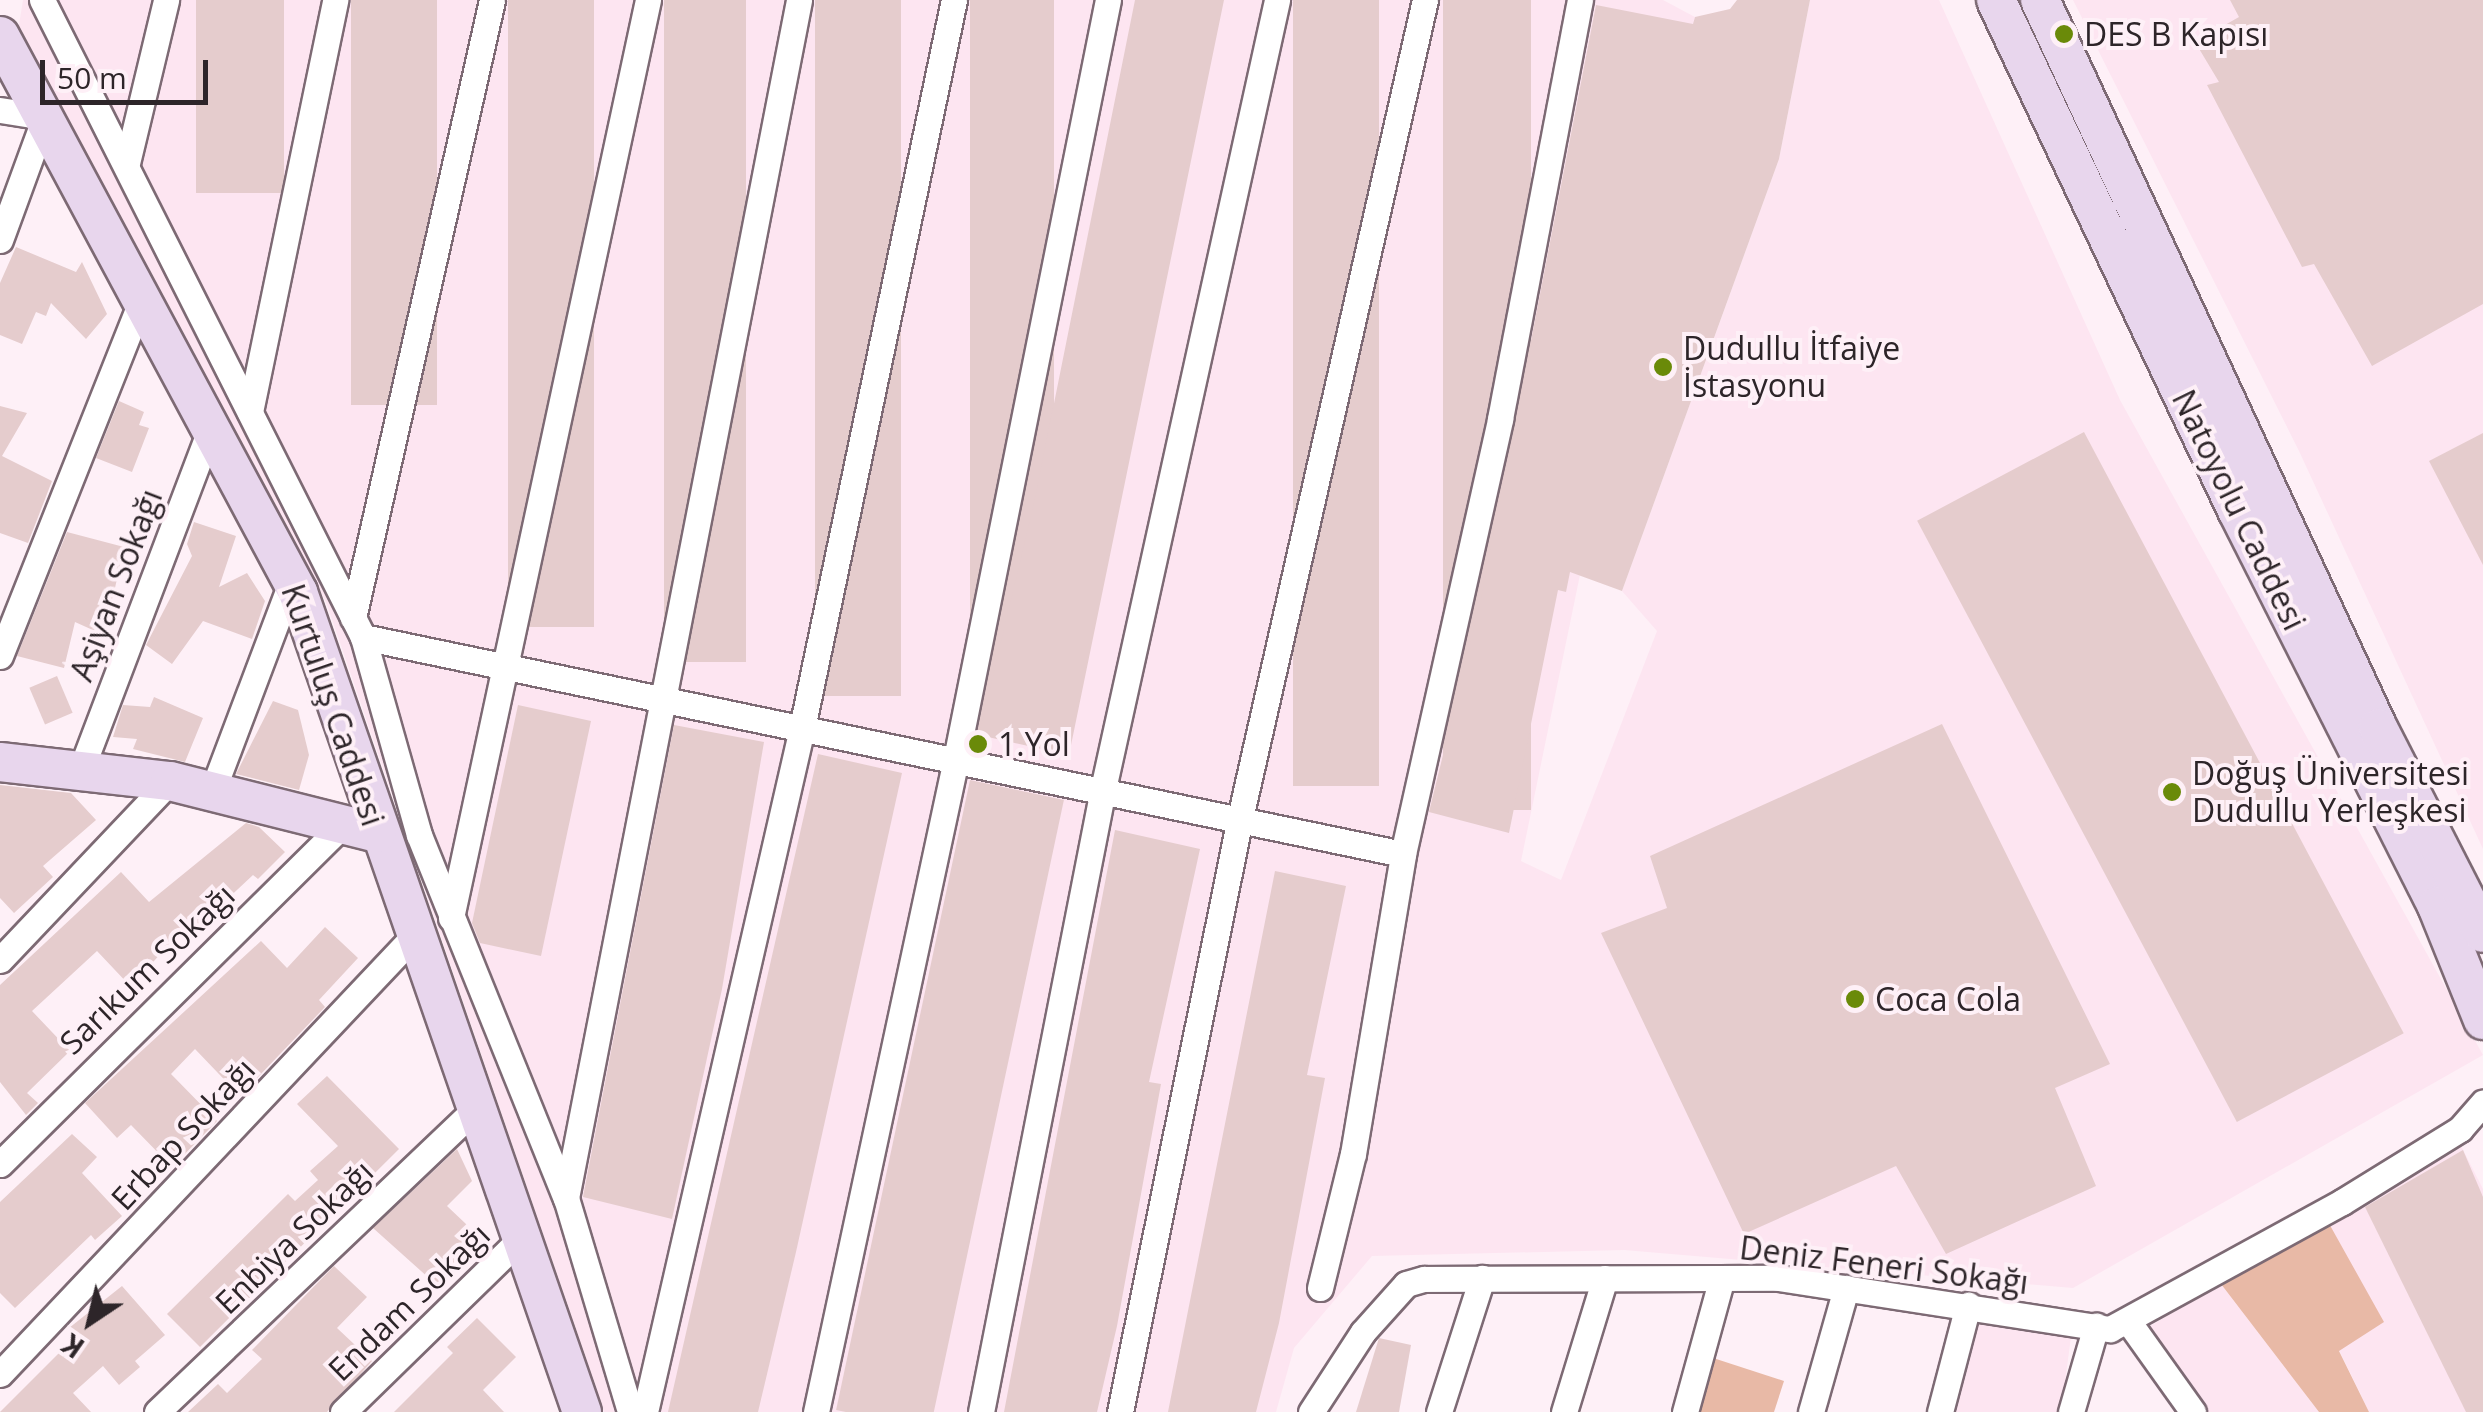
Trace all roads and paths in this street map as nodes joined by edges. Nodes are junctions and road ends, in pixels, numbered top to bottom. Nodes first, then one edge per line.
1 (42, 0) edge
2 (166, 0) edge
3 (335, 0) edge
4 (492, 0) edge
5 (648, 0) edge
6 (799, 0) edge
7 (954, 0) edge
8 (1108, 0) edge
9 (1277, 0) edge
10 (1425, 0) edge
11 (1580, 0) edge
12 (1996, 0) edge
13 (2040, 0) edge
14 (0, 36) edge
15 (0, 110) edge
16 (45, 117) junction
17 (128, 163) junction
18 (0, 240) edge
19 (143, 296) junction
20 (250, 412) junction
21 (211, 427) junction
22 (292, 580) junction
23 (358, 628) junction
24 (0, 656) edge
25 (508, 667) junction
26 (666, 700) junction
27 (802, 728) junction
28 (956, 759) junction
29 (0, 762) edge
30 (82, 766) junction
31 (170, 782) junction
32 (1104, 789) junction
33 (212, 792) junction
34 (1240, 818) junction
35 (360, 829) junction
36 (1403, 854) junction
37 (452, 918) junction
38 (2483, 933) edge
39 (412, 938) junction
40 (0, 960) edge
41 (2483, 1020) edge
42 (2483, 1103) edge
43 (475, 1109) junction
44 (2471, 1128) edge
45 (0, 1164) edge
46 (566, 1198) junction
47 (521, 1238) junction
48 (1482, 1278) junction
49 (1605, 1278) junction
50 (1722, 1278) junction
51 (1320, 1288) dead end
52 (1846, 1288) junction
53 (1968, 1305) junction
54 (2128, 1321) junction
55 (2096, 1326) junction
56 (0, 1374) edge
57 (157, 1412) edge
58 (343, 1412) edge
59 (582, 1412) edge
60 (630, 1412) edge
61 (645, 1412) edge
62 (816, 1412) edge
63 (981, 1412) edge
64 (1120, 1412) edge
65 (1311, 1412) edge
66 (1439, 1412) edge
67 (1564, 1412) edge
68 (1686, 1412) edge
69 (1811, 1412) edge
70 (1940, 1412) edge
71 (2071, 1412) edge
72 (2193, 1412) edge

1 - 17 street
2 - 17 street
3 - 20 street
4 - 23 street
5 - 25 street
6 - 26 street
7 - 27 street
8 - 28 street
9 - 32 street
10 - 34 street
11 - 36 street
12 - 41 main road, Natoyolu Caddesi
13 - 38 main road, Natoyolu Caddesi
14 - 16 main road, Kurtuluş Caddesi
15 - 16 street
16 - 18 street
16 - 19 main road, Kurtuluş Caddesi
17 - 20 street
19 - 21 main road, Kurtuluş Caddesi
19 - 24 street
20 - 23 street
21 - 22 main road, Kurtuluş Caddesi
21 - 30 street, Aşiyan Sokağı
22 - 33 street
22 - 35 main road, Kurtuluş Caddesi
23 - 25 street
23 - 37 street
25 - 26 street
25 - 37 street
26 - 27 street
26 - 46 street
27 - 28 street
27 - 61 street
28 - 32 street
28 - 62 street
29 - 30 main road
30 - 31 main road
31 - 33 main road
31 - 40 street
32 - 34 street
32 - 63 street
33 - 35 main road
34 - 36 street
34 - 64 street
35 - 39 main road, Kurtuluş Caddesi
35 - 45 street, Sarıkum Sokağı
36 - 51 street
37 - 46 street
39 - 43 main road, Kurtuluş Caddesi
39 - 56 street, Erbap Sokağı
42 - 44 street, Deniz Feneri Sokağı
43 - 47 main road, Kurtuluş Caddesi
43 - 57 street, Enbiya Sokağı
44 - 54 street, Deniz Feneri Sokağı
46 - 60 street
47 - 58 street, Endam Sokağı
47 - 59 main road, Kurtuluş Caddesi
48 - 49 street, Deniz Feneri Sokağı
48 - 65 street, Deniz Feneri Sokağı
48 - 66 street
49 - 50 street, Deniz Feneri Sokağı
49 - 67 street
50 - 52 street, Deniz Feneri Sokağı
50 - 68 street
52 - 53 street, Deniz Feneri Sokağı
52 - 69 street
53 - 55 street, Deniz Feneri Sokağı
53 - 70 street
54 - 55 street, Deniz Feneri Sokağı
54 - 72 street
55 - 71 street

